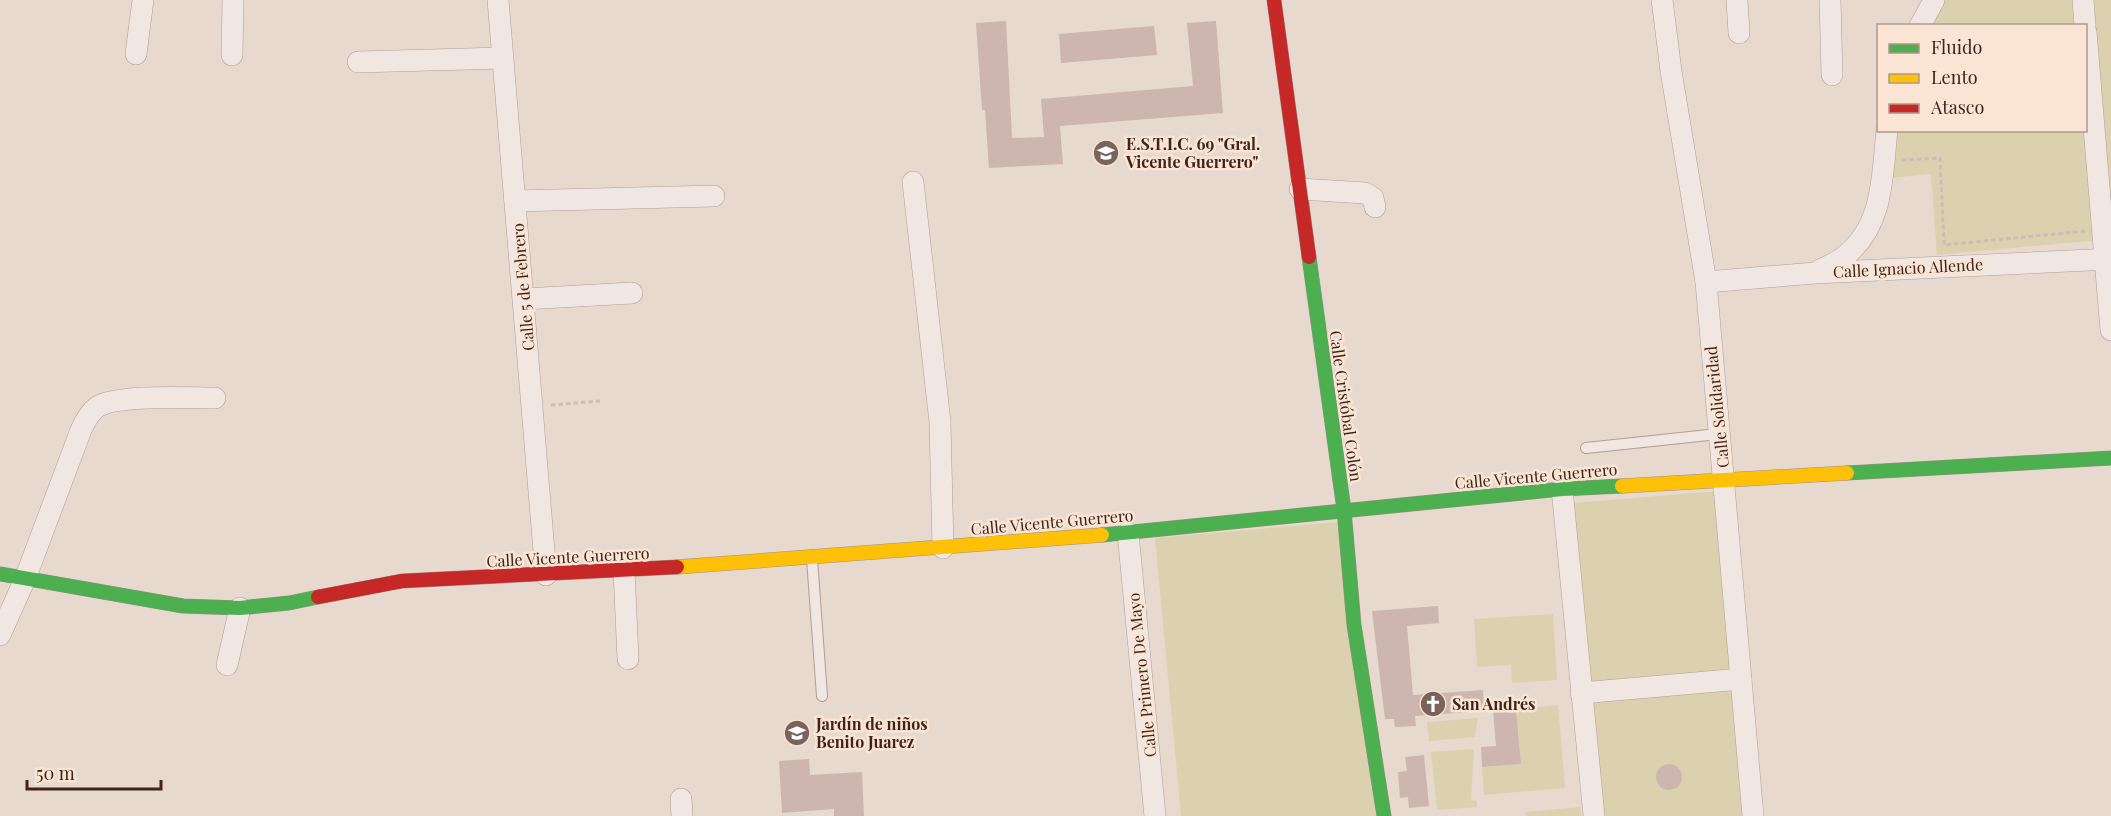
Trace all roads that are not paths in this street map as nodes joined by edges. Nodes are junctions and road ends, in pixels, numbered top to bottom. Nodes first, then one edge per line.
1 (143, 0) edge
2 (233, 0) edge
3 (498, 0) edge
4 (1274, 0) edge
5 (1662, 0) edge
6 (1737, 0) edge
7 (1830, 0) edge
8 (1934, 0) edge
9 (2083, 0) edge
10 (1921, 24) edge
11 (2085, 24) edge
12 (1739, 33) dead end
13 (136, 54) dead end
14 (232, 55) dead end
15 (2087, 55) edge
16 (502, 58) junction
17 (358, 62) dead end
18 (1832, 75) dead end
19 (1887, 132) edge
20 (914, 182) dead end
21 (1300, 189) junction
22 (714, 196) dead end
23 (515, 201) junction
24 (1375, 207) dead end
25 (2108, 259) edge
26 (1815, 273) junction
27 (1706, 282) junction
28 (632, 292) dead end
29 (524, 299) junction
30 (2111, 330) edge
31 (215, 398) dead end
32 (1718, 434) junction
33 (1586, 448) dead end
34 (2111, 458) edge
35 (1724, 480) junction
36 (1562, 489) junction
37 (1344, 510) junction
38 (1128, 533) junction
39 (943, 548) junction
40 (812, 558) junction
41 (624, 571) junction
42 (0, 574) edge
43 (546, 575) junction
44 (25, 579) junction
45 (240, 608) junction
46 (0, 634) edge
47 (628, 658) dead end
48 (227, 665) dead end
49 (1741, 679) junction
50 (1581, 693) junction
51 (822, 696) dead end
52 (1155, 816) edge
53 (1384, 816) edge
54 (1594, 816) edge
55 (1753, 816) edge

1 - 13 street
2 - 14 street
3 - 16 street, Calle 5 de Febrero
4 - 21 street, Calle Cristóbal Colón
5 - 27 street, Calle Solidaridad
6 - 12 street
7 - 18 street
8 - 10 street
9 - 11 street
15 - 25 street
16 - 17 street
16 - 23 street, Calle 5 de Febrero
19 - 26 street
20 - 39 street
21 - 24 street
21 - 37 street, Calle Cristóbal Colón
22 - 23 street
23 - 29 street, Calle 5 de Febrero
25 - 26 street, Calle Ignacio Allende
25 - 30 street
26 - 27 street, Calle Ignacio Allende
27 - 32 street, Calle Solidaridad
28 - 29 street
29 - 43 street, Calle 5 de Febrero
31 - 44 street
32 - 33 lane
32 - 35 street, Calle Solidaridad
34 - 35 street, Calle Vicente Guerrero
35 - 36 street, Calle Vicente Guerrero
35 - 49 street, Calle Solidaridad
36 - 37 street, Calle Vicente Guerrero
36 - 50 street
37 - 38 street, Calle Vicente Guerrero
37 - 53 street, Calle Cristóbal Colón
38 - 39 street, Calle Vicente Guerrero
38 - 52 street, Calle Primero De Mayo
39 - 40 street, Calle Vicente Guerrero
40 - 41 street, Calle Vicente Guerrero
40 - 51 lane
41 - 43 street, Calle Vicente Guerrero
41 - 47 street
42 - 44 street, Calle Vicente Guerrero
43 - 45 street, Calle Vicente Guerrero
44 - 45 street, Calle Vicente Guerrero
44 - 46 street
45 - 48 street
49 - 50 street
49 - 55 street, Calle Solidaridad
50 - 54 street

